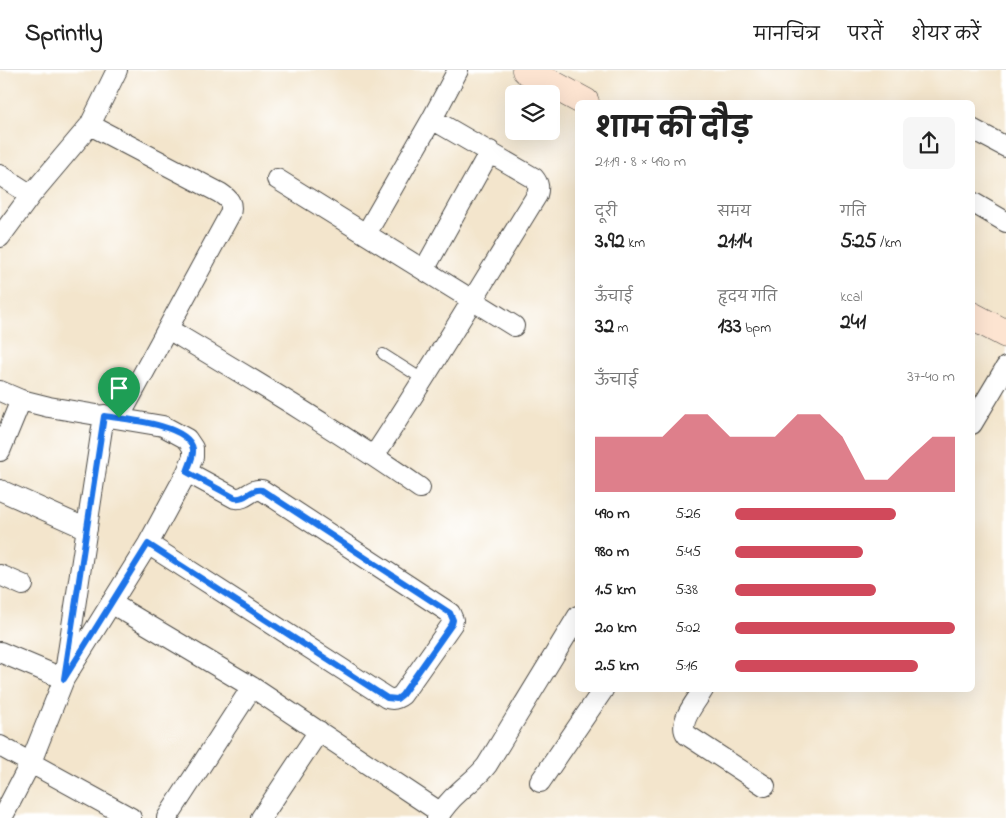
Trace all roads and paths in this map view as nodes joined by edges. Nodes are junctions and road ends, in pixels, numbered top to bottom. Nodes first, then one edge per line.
1 (117, 70) edge
2 (458, 70) edge
3 (526, 70) edge
4 (582, 100) edge
5 (432, 119) junction
6 (90, 125) junction
7 (975, 131) edge
8 (1006, 147) edge
9 (490, 151) junction
10 (0, 175) edge
11 (277, 179) dead end
12 (32, 194) junction
13 (975, 204) edge
14 (1006, 222) edge
15 (366, 234) junction
16 (0, 237) edge
17 (424, 270) junction
18 (472, 299) junction
19 (975, 318) edge
20 (514, 326) dead end
21 (168, 329) junction
22 (1006, 334) edge
23 (383, 354) dead end
24 (1006, 367) edge
25 (424, 380) junction
26 (0, 391) edge
27 (21, 400) junction
28 (111, 417) junction
29 (975, 419) edge
30 (0, 452) edge
31 (374, 456) junction
32 (187, 472) junction
33 (420, 488) dead end
34 (0, 490) edge
35 (87, 529) junction
36 (148, 544) junction
37 (0, 575) edge
38 (23, 585) dead end
39 (111, 603) junction
40 (575, 624) edge
41 (0, 652) edge
42 (64, 679) junction
43 (252, 687) junction
44 (602, 692) edge
45 (702, 692) edge
46 (319, 731) junction
47 (0, 746) edge
48 (31, 762) junction
49 (540, 782) dead end
50 (765, 786) dead end
51 (439, 816) edge
52 (2, 818) edge
53 (131, 818) edge
54 (167, 818) edge
55 (261, 818) edge

1 - 6 street
2 - 5 street
3 - 4 street
5 - 9 street
5 - 15 street
6 - 12 street
6 - 21 street
7 - 8 street
9 - 17 street
9 - 18 street
10 - 12 street
11 - 15 street
12 - 16 street
13 - 14 street
15 - 17 street
17 - 18 street
18 - 20 street
18 - 25 street
19 - 22 street
21 - 28 street
21 - 31 street
23 - 25 lane
24 - 29 street
25 - 31 street
26 - 27 street
27 - 28 street
27 - 30 street
28 - 32 street
28 - 35 street
31 - 33 street
32 - 36 street
32 - 36 street
34 - 35 street
35 - 42 street
36 - 39 street
37 - 38 street
39 - 42 street
39 - 43 street
40 - 51 street
41 - 42 street
42 - 48 street
43 - 46 street
43 - 54 street
44 - 49 street
45 - 50 street
46 - 51 street
46 - 55 street
47 - 48 street
48 - 52 street
48 - 53 street

